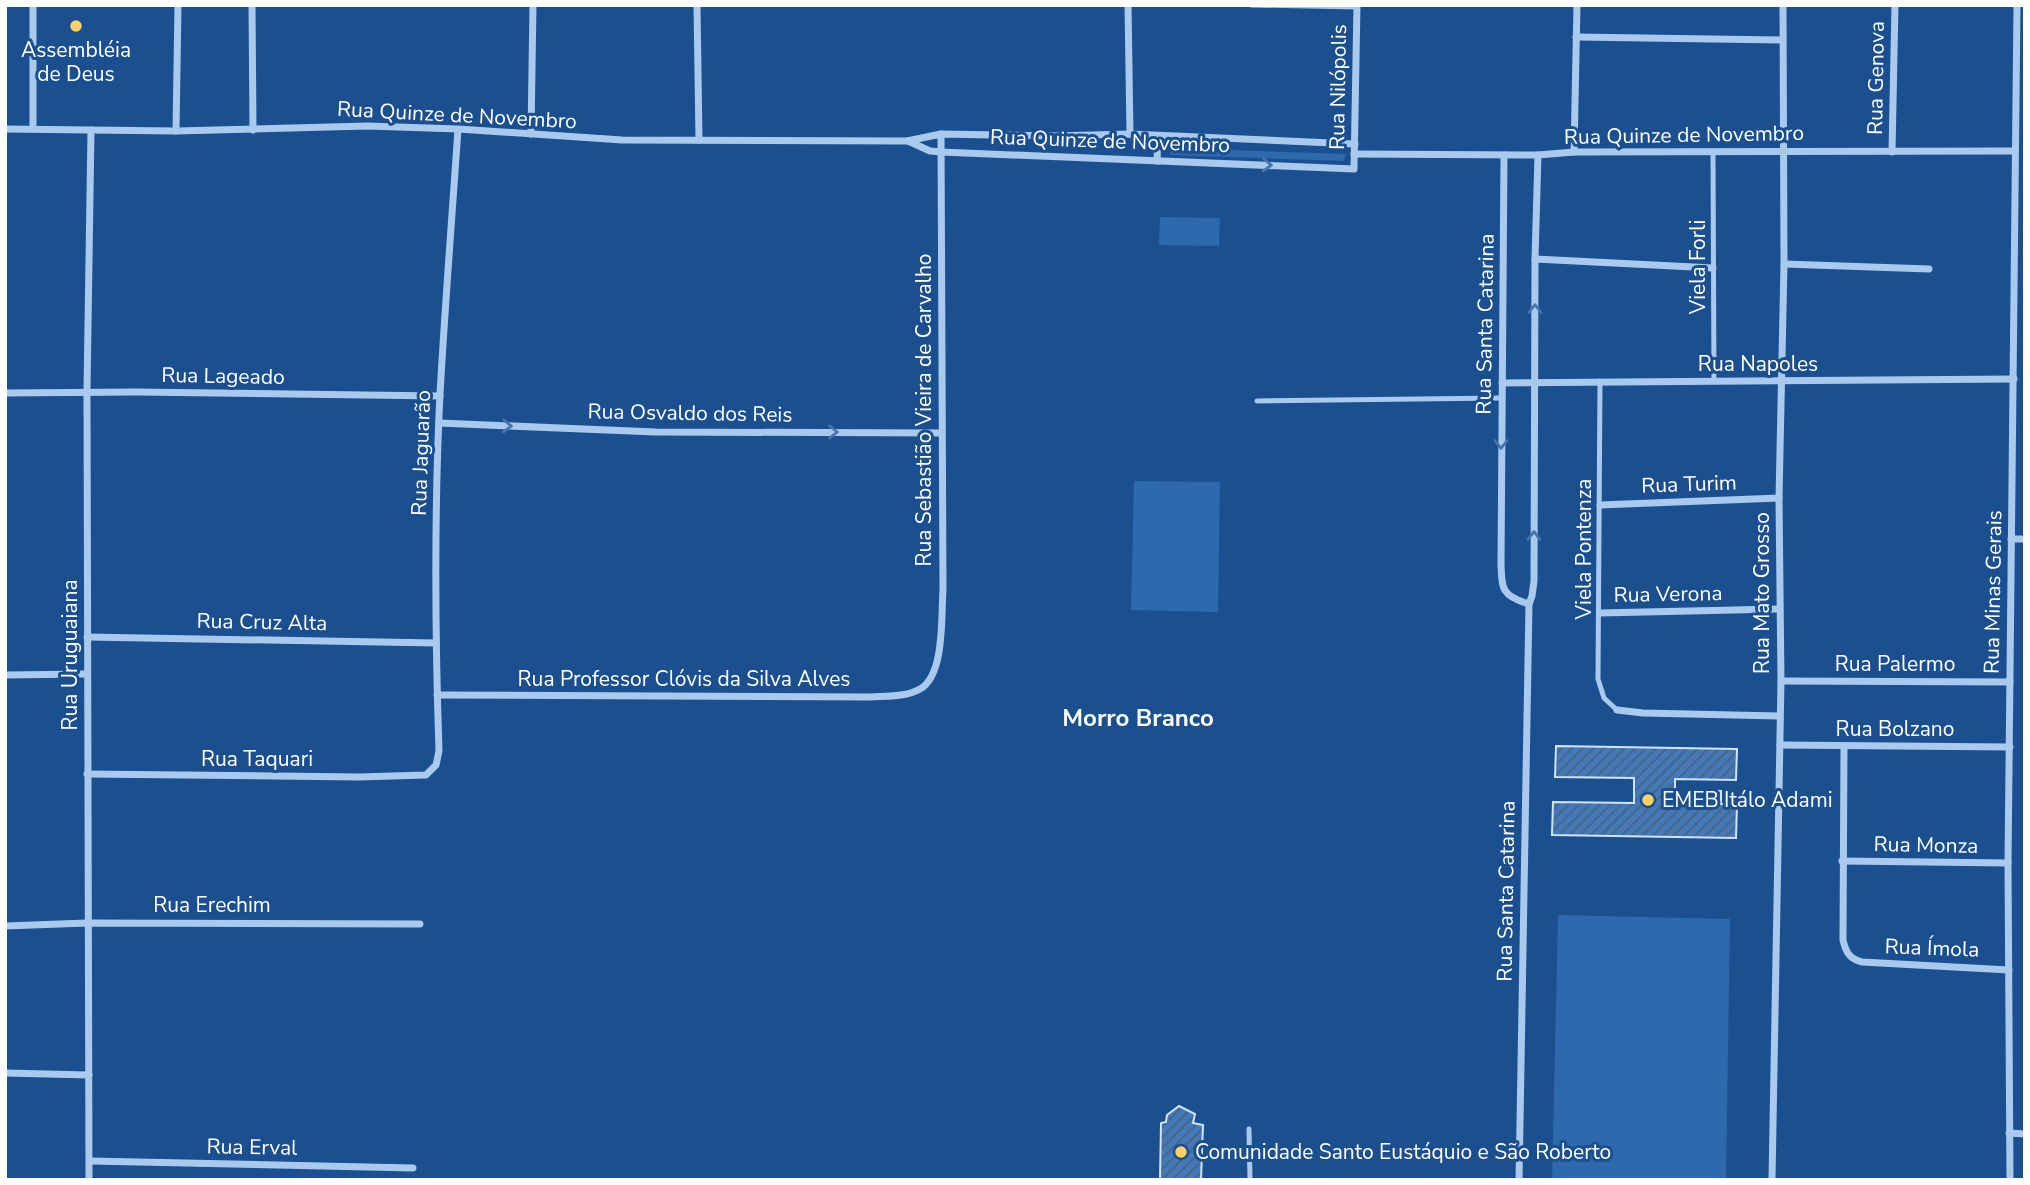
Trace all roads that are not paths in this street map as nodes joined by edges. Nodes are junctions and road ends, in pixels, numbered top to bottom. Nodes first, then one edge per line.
1 (33, 5) edge
2 (178, 5) edge
3 (252, 5) edge
4 (534, 5) edge
5 (697, 5) edge
6 (1128, 5) edge
7 (1251, 5) edge
8 (1577, 5) edge
9 (1783, 5) edge
10 (1895, 5) edge
11 (2017, 5) edge
12 (1357, 6) edge
13 (1576, 37) junction
14 (1782, 40) junction
15 (33, 128) junction
16 (5, 129) edge
17 (458, 129) junction
18 (91, 130) junction
19 (253, 130) junction
20 (176, 131) junction
21 (531, 134) junction
22 (941, 134) junction
23 (1130, 134) junction
24 (1158, 136) junction
25 (699, 140) junction
26 (907, 141) junction
27 (1354, 144) junction
28 (1783, 151) junction
29 (2015, 151) junction
30 (941, 152) junction
31 (1574, 152) junction
32 (1713, 152) junction
33 (1892, 152) junction
34 (1354, 153) junction
35 (1504, 155) junction
36 (1538, 155) junction
37 (1157, 161) junction
38 (1354, 169) joint
39 (2025, 171) edge
40 (2014, 172) junction
41 (1535, 259) junction
42 (1784, 264) junction
43 (1713, 268) junction
44 (1930, 269) dead end
45 (2014, 379) junction
46 (1600, 381) junction
47 (1714, 382) junction
48 (1502, 383) junction
49 (1535, 383) junction
50 (1780, 383) junction
51 (87, 391) junction
52 (5, 393) edge
53 (440, 396) junction
54 (1502, 398) junction
55 (1256, 401) dead end
56 (439, 423) junction
57 (941, 433) junction
58 (1779, 498) junction
59 (1600, 505) junction
60 (2011, 540) junction
61 (2025, 540) edge
62 (1529, 604) junction
63 (1779, 609) junction
64 (1600, 612) junction
65 (87, 637) junction
66 (436, 643) junction
67 (87, 674) junction
68 (5, 675) edge
69 (1780, 681) junction
70 (2010, 682) junction
71 (928, 684) joint
72 (438, 695) junction
73 (1617, 710) joint
74 (1779, 716) junction
75 (1780, 745) junction
76 (1843, 746) junction
77 (2010, 747) junction
78 (87, 774) junction
79 (426, 775) joint
80 (1842, 861) junction
81 (2008, 863) junction
82 (87, 923) junction
83 (420, 923) dead end
84 (5, 926) edge
85 (2009, 970) junction
86 (5, 1073) edge
87 (89, 1075) junction
88 (1249, 1129) dead end
89 (2009, 1133) junction
90 (2025, 1134) edge
91 (90, 1161) junction
92 (413, 1168) dead end
93 (89, 1180) edge
94 (1250, 1180) edge
95 (1519, 1180) edge
96 (1772, 1180) edge
97 (2010, 1180) edge

1 - 15 street
2 - 20 street
3 - 19 street
4 - 21 street
5 - 25 street
6 - 23 street
7 - 12 lane
8 - 13 street
9 - 14 street, Rua Mato Grosso
10 - 33 street, Rua Genova
11 - 29 street, Rua Minas Gerais
12 - 27 street, Rua Nilópolis
13 - 14 street
13 - 31 street
14 - 28 street, Rua Mato Grosso
15 - 16 street, Rua Quinze de Novembro
15 - 18 street, Rua Quinze de Novembro
17 - 19 street, Rua Quinze de Novembro
17 - 21 street, Rua Quinze de Novembro
17 - 53 street, Rua Jaguarão
18 - 20 street, Rua Quinze de Novembro
18 - 51 street, Rua Uruguaiana
19 - 20 street, Rua Quinze de Novembro
21 - 25 street, Rua Quinze de Novembro
22 - 23 street, Rua Quinze de Novembro
22 - 26 street, Rua Quinze de Novembro
22 - 30 street, Rua Sebastião Vieira de Carvalho
23 - 24 street, Rua Quinze de Novembro
24 - 27 street, Rua Quinze de Novembro
24 - 37 street
25 - 26 street, Rua Quinze de Novembro
26 - 30 street, Rua Quinze de Novembro
27 - 34 street, Rua Nilópolis
28 - 32 street, Rua Quinze de Novembro
28 - 33 street, Rua Quinze de Novembro
28 - 42 street, Rua Mato Grosso
29 - 33 street, Rua Quinze de Novembro
29 - 40 street, Rua Minas Gerais
30 - 37 street, Rua Quinze de Novembro
30 - 57 street, Rua Sebastião Vieira de Carvalho
31 - 32 street, Rua Quinze de Novembro
31 - 36 street, Rua Quinze de Novembro
32 - 43 lane, Viela Forli
34 - 35 street, Rua Quinze de Novembro
34 - 38 street, Rua Nilópolis
35 - 36 street, Rua Quinze de Novembro
35 - 48 street, Rua Santa Catarina
36 - 41 street, Rua Santa Catarina
37 -> 38 street, Rua Quinze de Novembro
39 - 40 street
40 - 45 street, Rua Minas Gerais
41 - 43 street
49 -> 41 street, Rua Santa Catarina
42 - 44 street
42 - 50 street, Rua Mato Grosso
43 - 47 lane, Viela Forli
45 - 50 street, Rua Napoles
45 - 60 street, Rua Minas Gerais
46 - 47 street, Rua Napoles
46 - 49 street, Rua Napoles
46 - 59 lane, Viela Pontenza
47 - 50 street, Rua Napoles
48 - 49 street, Rua Napoles
48 - 54 street, Rua Santa Catarina
62 -> 49 street, Rua Santa Catarina
50 - 58 street, Rua Mato Grosso
51 - 52 street, Rua Lageado
51 - 53 street, Rua Lageado
51 - 65 street, Rua Uruguaiana
53 - 56 street, Rua Jaguarão
54 - 55 lane
54 -> 62 street, Rua Santa Catarina
56 -> 57 street, Rua Osvaldo dos Reis
56 - 66 street, Rua Jaguarão
57 - 71 street, Rua Sebastião Vieira de Carvalho
58 - 59 street, Rua Turim
58 - 63 street, Rua Mato Grosso
59 - 64 lane, Viela Pontenza
60 - 61 street
60 - 70 street, Rua Minas Gerais
62 - 95 street, Rua Santa Catarina
63 - 64 street, Rua Verona
63 - 69 street, Rua Mato Grosso
64 - 73 lane, Viela Pontenza
65 - 66 street, Rua Cruz Alta
65 - 67 street, Rua Uruguaiana
66 - 72 street, Rua Jaguarão
67 - 68 street
67 - 78 street, Rua Uruguaiana
69 - 70 street, Rua Palermo
69 - 74 street, Rua Mato Grosso
70 - 77 street, Rua Minas Gerais
71 - 72 street, Rua Professor Clóvis da Silva Alves
72 - 79 street, Rua Jaguarão
73 - 74 street
74 - 75 street, Rua Mato Grosso
75 - 76 street, Rua Bolzano
75 - 96 street, Rua Mato Grosso
76 - 77 street, Rua Bolzano
76 - 80 street
77 - 81 street, Rua Minas Gerais
78 - 79 street, Rua Taquari
78 - 82 street, Rua Uruguaiana
80 - 81 street, Rua Monza
80 - 85 street, Rua Ímola
81 - 85 street, Rua Minas Gerais
82 - 83 street, Rua Erechim
82 - 84 street, Rua Erechim
82 - 87 street, Rua Uruguaiana
85 - 89 street, Rua Minas Gerais
86 - 87 street
87 - 91 street, Rua Uruguaiana
88 - 94 lane
89 - 90 street
89 - 97 street, Rua Minas Gerais
91 - 92 street, Rua Erval
91 - 93 street, Rua Uruguaiana

